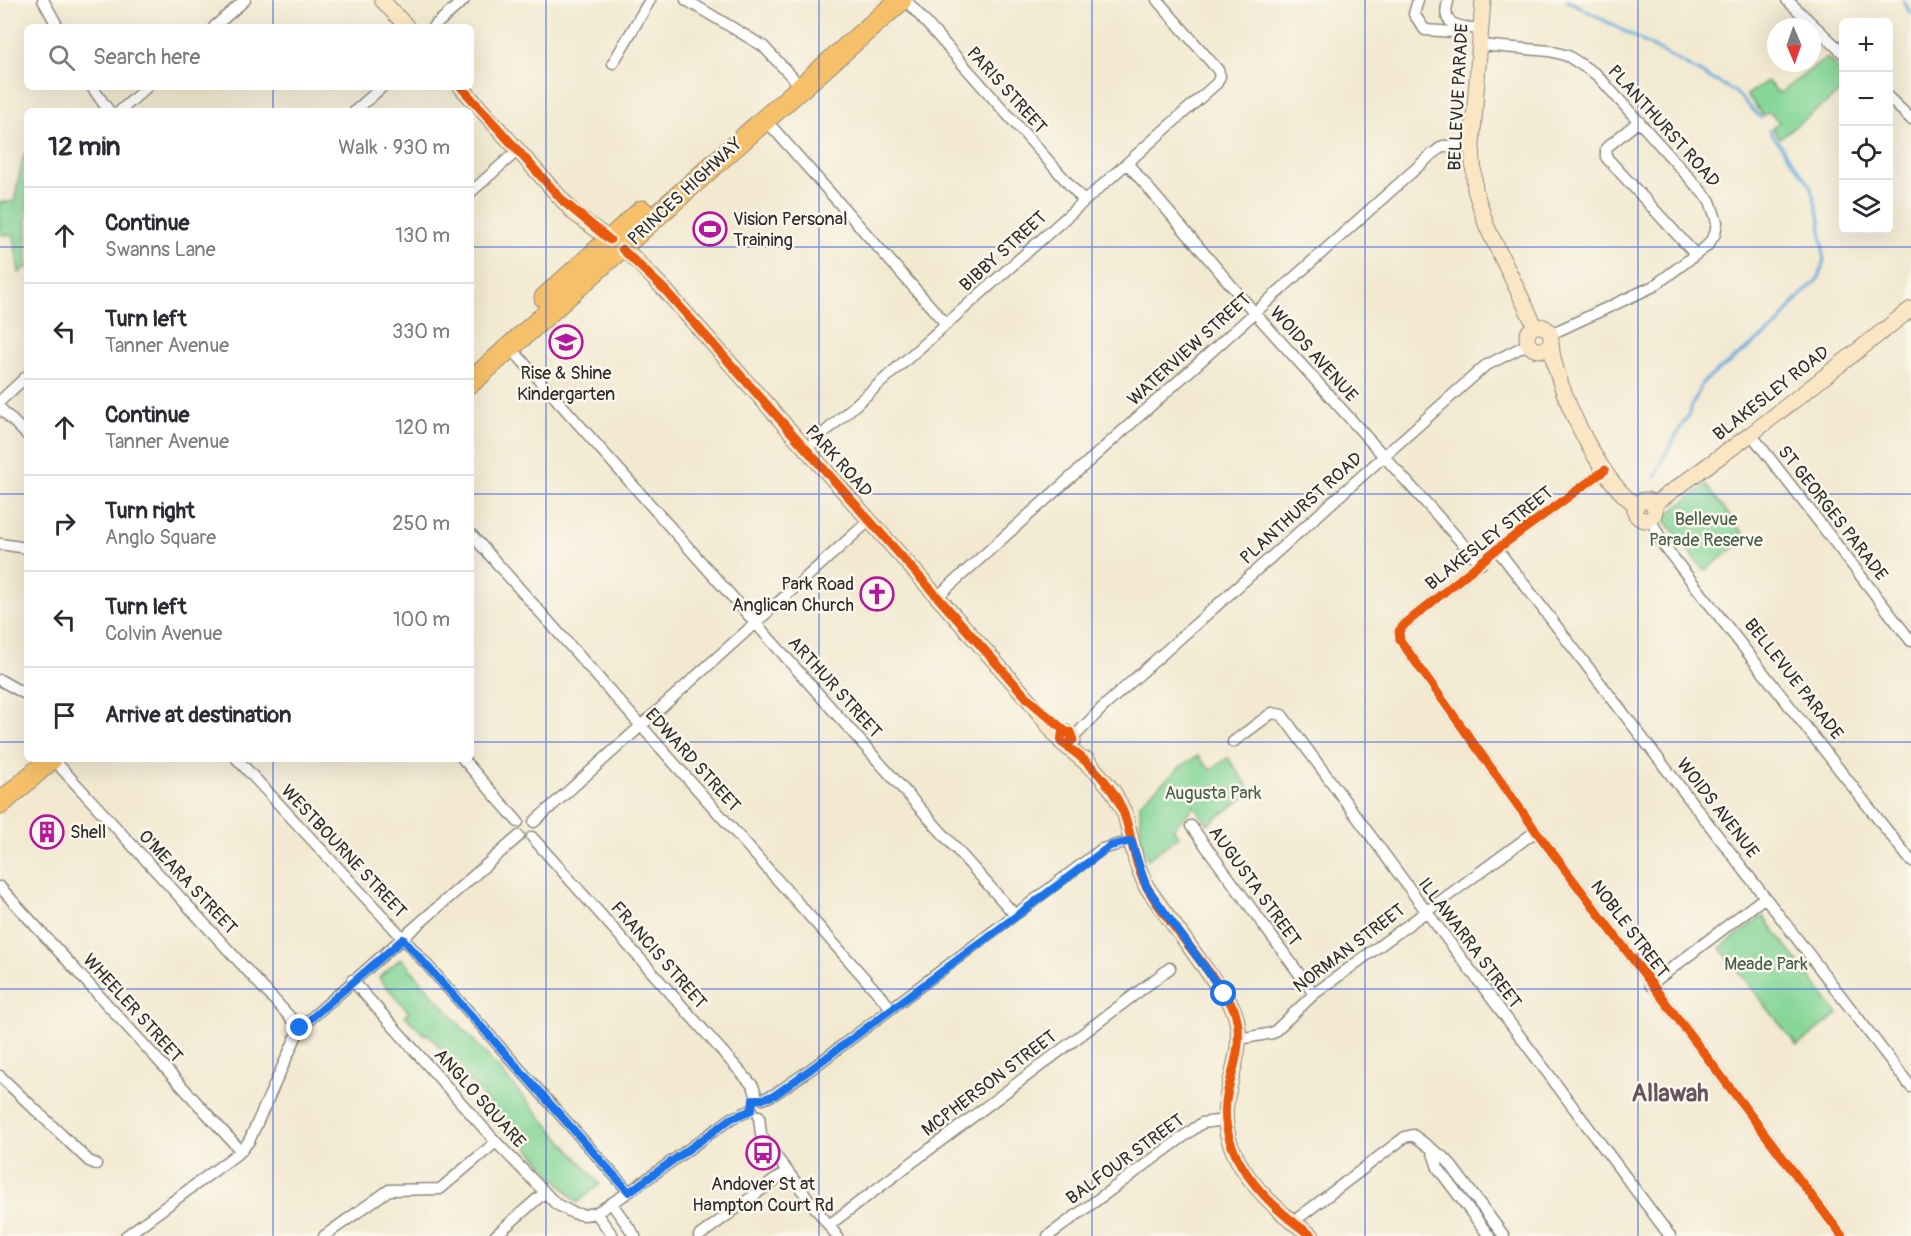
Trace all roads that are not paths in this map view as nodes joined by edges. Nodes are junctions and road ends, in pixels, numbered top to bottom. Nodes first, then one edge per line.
1 (43, 0) edge
2 (245, 0) edge
3 (382, 0) edge
4 (464, 0) edge
5 (650, 0) edge
6 (686, 0) edge
7 (880, 0) edge
8 (901, 0) edge
9 (906, 0) edge
10 (1158, 0) edge
11 (1418, 0) edge
12 (1483, 0) edge
13 (1787, 0) edge
14 (1448, 2) dead end
15 (56, 24) edge
16 (217, 24) edge
17 (404, 24) edge
18 (437, 24) edge
19 (1462, 27) junction
20 (1480, 29) junction
21 (1479, 45) junction
22 (1839, 49) edge
23 (613, 63) dead end
24 (793, 78) junction
25 (94, 90) edge
26 (144, 90) edge
27 (379, 90) edge
28 (464, 90) edge
29 (1893, 102) edge
30 (106, 108) edge
31 (123, 108) edge
32 (358, 108) edge
33 (764, 118) junction
34 (1911, 118) edge
35 (1638, 121) junction
36 (1472, 146) junction
37 (518, 150) junction
38 (1127, 163) junction
39 (474, 189) edge
40 (1084, 201) junction
41 (616, 244) junction
42 (1695, 254) junction
43 (1911, 309) edge
44 (1254, 312) junction
45 (946, 324) junction
46 (1534, 326) junction
47 (1551, 338) junction
48 (510, 347) junction
49 (1532, 347) junction
50 (474, 362) edge
51 (24, 379) edge
52 (474, 379) edge
53 (1560, 380) junction
54 (0, 401) edge
55 (0, 408) edge
56 (24, 432) edge
57 (1751, 434) junction
58 (806, 449) junction
59 (1384, 456) junction
60 (1605, 470) junction
61 (1652, 512) junction
62 (870, 520) junction
63 (474, 537) edge
64 (0, 544) edge
65 (24, 548) edge
66 (1497, 549) junction
67 (1481, 564) junction
68 (937, 597) junction
69 (756, 623) junction
70 (1398, 636) joint
71 (1911, 641) edge
72 (0, 680) edge
73 (24, 693) edge
74 (640, 725) junction
75 (1068, 738) junction
76 (1233, 742) dead end
77 (28, 762) edge
78 (49, 762) edge
79 (55, 762) edge
80 (240, 762) edge
81 (466, 762) edge
82 (0, 787) edge
83 (0, 804) edge
84 (519, 822) junction
85 (534, 822) junction
86 (1191, 826) dead end
87 (1536, 831) junction
88 (519, 836) junction
89 (532, 837) junction
90 (1131, 841) junction
91 (1911, 861) edge
92 (0, 887) edge
93 (1765, 897) junction
94 (1426, 911) junction
95 (1015, 915) junction
96 (403, 939) junction
97 (1170, 968) dead end
98 (352, 980) junction
99 (1650, 985) junction
100 (1314, 994) junction
101 (891, 1008) junction
102 (300, 1028) junction
103 (1239, 1039) junction
104 (0, 1076) edge
105 (1911, 1087) edge
106 (760, 1098) junction
107 (755, 1113) junction
108 (1225, 1120) junction
109 (496, 1142) junction
110 (1432, 1150) junction
111 (241, 1151) junction
112 (96, 1164) dead end
113 (787, 1171) junction
114 (629, 1192) junction
115 (544, 1193) junction
116 (612, 1204) junction
117 (596, 1212) junction
118 (1293, 1222) junction
119 (829, 1225) junction
120 (126, 1236) edge
121 (324, 1236) edge
122 (495, 1236) edge
123 (613, 1236) edge
124 (635, 1236) edge
125 (699, 1236) edge
126 (837, 1236) edge
127 (1048, 1236) edge
128 (1312, 1236) edge
129 (1489, 1236) edge
130 (1504, 1236) edge
131 (1670, 1236) edge
132 (1842, 1236) edge

1 - 15 street
2 - 16 street
3 - 17 main road
4 - 18 street
5 - 23 street
6 - 24 street
7 - 24 highway, PRINCES HIGHWAY
8 - 33 highway, PRINCES HIGHWAY
9 - 40 street, PARIS STREET
10 - 38 street, BIBBY STREET
11 - 19 street
12 - 20 main road, BELLEVUE PARADE
13 - 22 street
14 - 19 street
19 - 20 street
20 - 21 main road, BELLEVUE PARADE
21 - 35 street, PLANTHURST ROAD
21 - 36 main road, BELLEVUE PARADE
24 - 41 highway, PRINCES HIGHWAY
25 - 30 street
26 - 31 street
27 - 32 street
28 - 37 main road, PARK ROAD
29 - 34 street
33 - 41 highway, PRINCES HIGHWAY
33 - 45 street
35 - 42 street, PLANTHURST ROAD
35 - 42 street
36 - 44 street, WATERVIEW STREET
36 - 46 main road, BELLEVUE PARADE
37 - 39 street
37 - 41 main road, PARK ROAD
38 - 40 street, BIBBY STREET
38 - 44 street, WOIDS AVENUE
40 - 45 street, BIBBY STREET
41 - 48 highway, PRINCES HIGHWAY
41 - 50 highway, PRINCES HIGHWAY
41 - 58 main road, PARK ROAD
42 - 47 street, PLANTHURST ROAD
43 - 57 main road, BLAKESLEY ROAD
44 - 59 street, WOIDS AVENUE
44 - 68 street, WATERVIEW STREET
45 - 58 street, BIBBY STREET
46 - 47 main road
46 - 49 main road
47 - 49 main road
47 - 53 main road
48 - 52 highway, PRINCES HIGHWAY
48 - 69 street, ARTHUR STREET
49 - 53 main road
49 - 59 street, PLANTHURST ROAD
51 - 54 street
53 - 60 main road
55 - 56 street
57 - 61 main road, BLAKESLEY ROAD
57 - 71 street, ST GEORGES PARADE
58 - 62 main road, PARK ROAD
59 - 67 street, WOIDS AVENUE
59 - 75 street, PLANTHURST ROAD
60 - 61 main road
60 - 66 street, BLAKESLEY STREET
61 - 91 street, BELLEVUE PARADE
62 - 68 main road, PARK ROAD
62 - 69 street
63 - 74 street, EDWARD STREET
64 - 65 street
66 - 67 street, BLAKESLEY STREET
66 - 93 street, WOIDS AVENUE
67 - 70 street, BLAKESLEY STREET
68 - 75 main road, PARK ROAD
69 - 74 street
69 - 95 street, ARTHUR STREET
70 - 87 street, NOBLE STREET
72 - 73 street
74 - 85 street
74 - 101 street, EDWARD STREET
75 - 90 main road, PARK ROAD
76 - 94 street, ILLAWARRA STREET
77 - 82 highway
78 - 83 highway
79 - 102 street, O'MEARA STREET
80 - 96 street, WESTBOURNE STREET
81 - 84 street
84 - 85 street
84 - 88 street
85 - 89 street
86 - 100 street, AUGUSTA STREET
87 - 94 street, NORMAN STREET
87 - 99 street, NOBLE STREET
88 - 89 street
88 - 96 street
89 - 106 street, FRANCIS STREET
90 - 95 street
90 - 103 main road, PARK ROAD
92 - 111 street, WHEELER STREET
93 - 99 street
93 - 105 street, WOIDS AVENUE
94 - 100 street, NORMAN STREET
94 - 131 street, ILLAWARRA STREET
95 - 101 street
96 - 98 street
96 - 114 street
97 - 119 street, MCPHERSON STREET
98 - 102 street
98 - 109 street, ANGLO SQUARE
99 - 132 street, NOBLE STREET
100 - 103 street, NORMAN STREET
101 - 106 street
102 - 111 street
103 - 108 main road, PARK ROAD
104 - 112 street
106 - 107 street
107 - 113 street
107 - 114 street, ANGLO SQUARE
108 - 118 main road
108 - 127 street, BALFOUR STREET
109 - 115 street, ANGLO SQUARE
109 - 121 street
110 - 118 street
110 - 129 street
110 - 130 street
111 - 120 street
113 - 119 street
113 - 125 street
114 - 116 street, ANGLO SQUARE
115 - 117 street, ANGLO SQUARE
115 - 122 street
116 - 117 street, ANGLO SQUARE
116 - 124 street
117 - 123 street
118 - 128 main road
119 - 126 street

